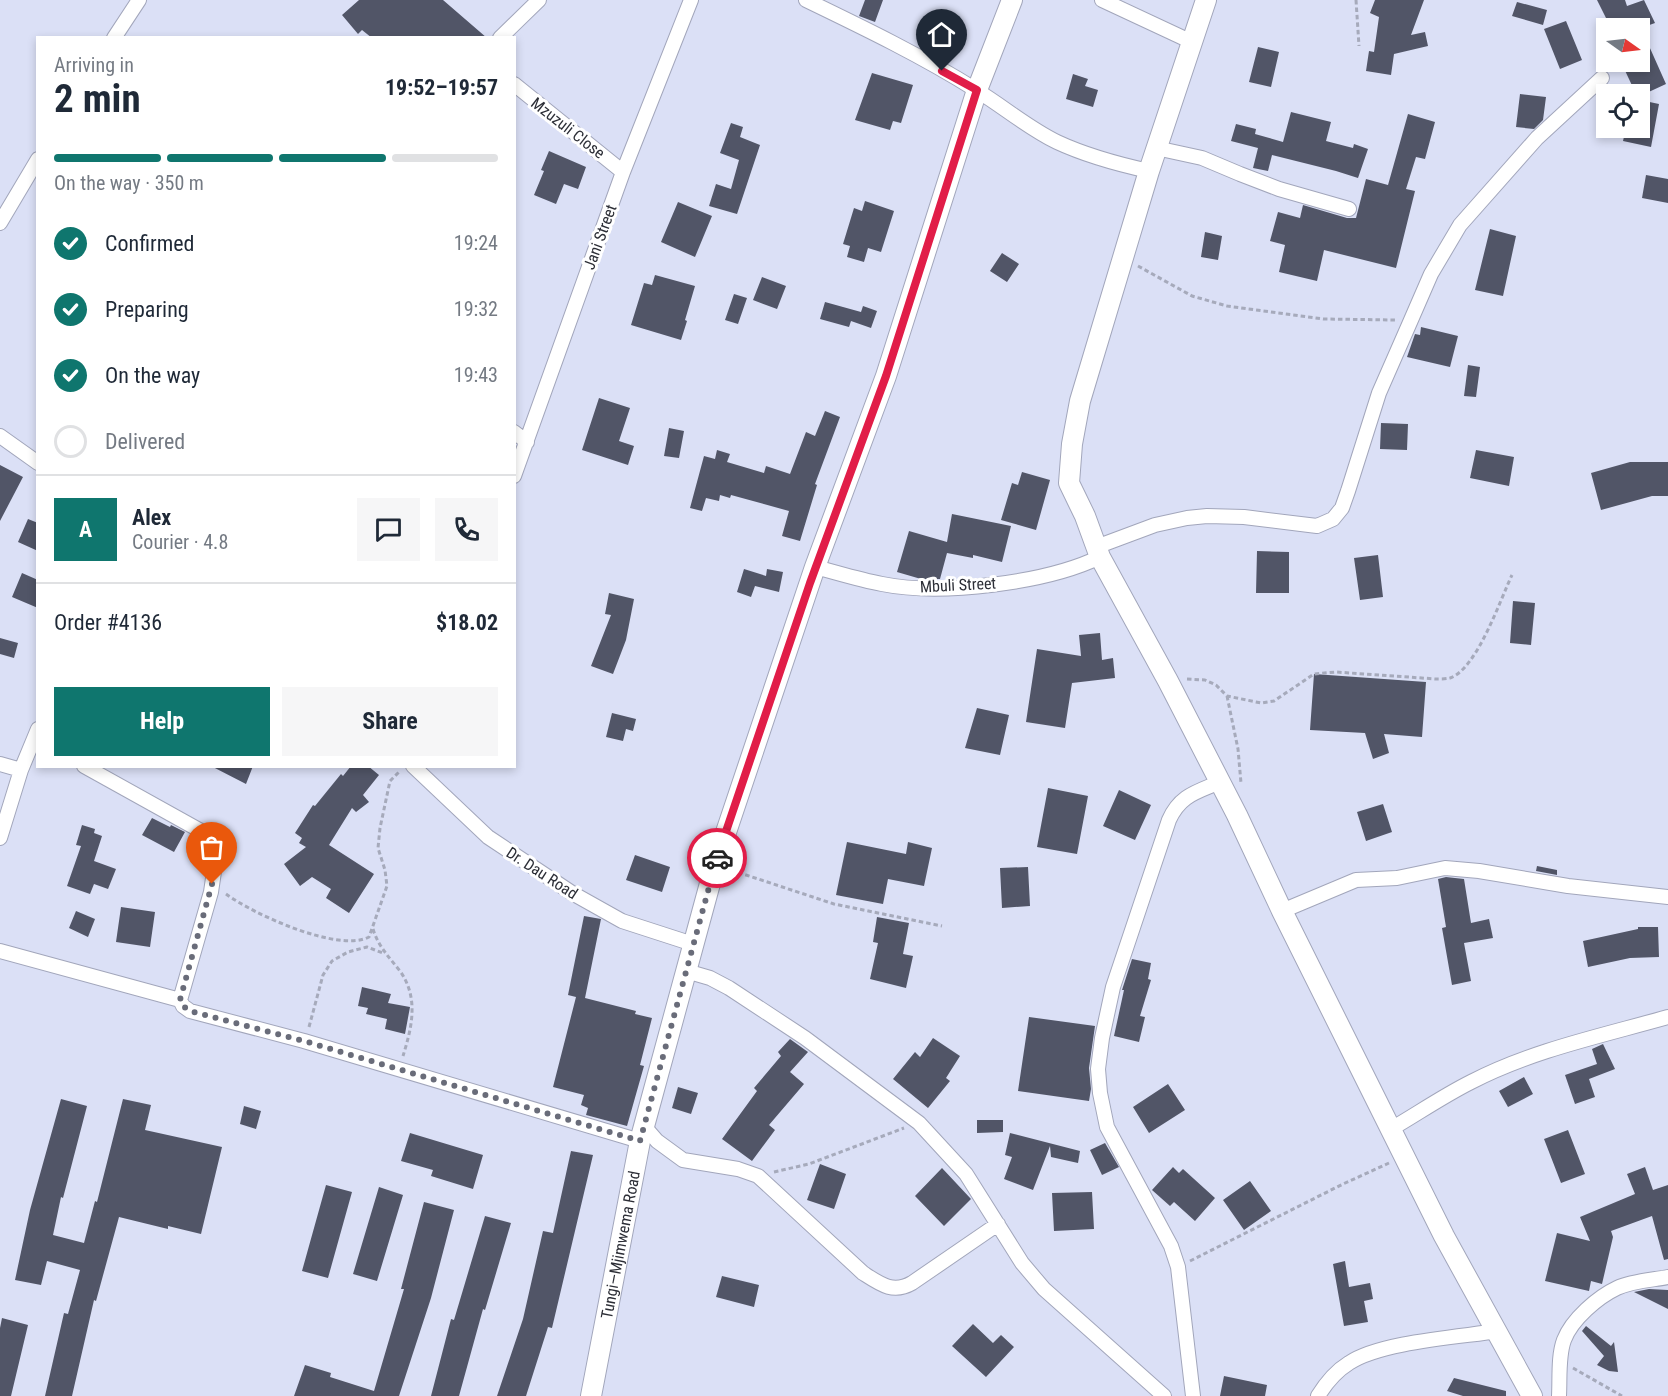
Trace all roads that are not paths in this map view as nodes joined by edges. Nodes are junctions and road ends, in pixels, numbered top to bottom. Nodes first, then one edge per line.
1 (139, 0) edge
2 (538, 0) edge
3 (691, 0) edge
4 (806, 0) edge
5 (1012, 0) edge
6 (1102, 0) edge
7 (1206, 0) edge
8 (115, 36) edge
9 (502, 36) edge
10 (1192, 42) junction
11 (1602, 78) dead end
12 (516, 86) edge
13 (977, 90) junction
14 (1156, 148) junction
15 (36, 162) edge
16 (1149, 171) junction
17 (623, 172) junction
18 (1349, 209) dead end
19 (0, 223) edge
20 (516, 434) edge
21 (0, 436) edge
22 (527, 442) junction
23 (36, 462) edge
24 (516, 471) edge
25 (1098, 552) junction
26 (815, 567) junction
27 (36, 736) edge
28 (0, 764) edge
29 (88, 768) edge
30 (415, 768) edge
31 (21, 770) junction
32 (1220, 782) junction
33 (0, 838) edge
34 (1668, 897) edge
35 (1282, 911) junction
36 (693, 944) junction
37 (0, 951) edge
38 (686, 971) junction
39 (180, 1000) junction
40 (1668, 1017) edge
41 (1391, 1129) junction
42 (642, 1134) junction
43 (998, 1224) junction
44 (1668, 1277) edge
45 (1498, 1331) junction
46 (591, 1396) edge
47 (1164, 1396) edge
48 (1193, 1396) edge
49 (1318, 1396) edge
50 (1532, 1396) edge
51 (1559, 1396) edge

1 - 8 street
2 - 9 street
3 - 17 street, Jani Street
4 - 13 street
5 - 13 street, Tungi—Mjimwema Road
6 - 10 street
7 - 10 street
10 - 14 street
11 - 25 street, Mbuli Street
12 - 17 street, Mzuzuli Close
13 - 16 street
13 - 26 street, Tungi—Mjimwema Road
14 - 16 street
14 - 18 street
15 - 19 street
16 - 25 street
17 - 22 street, Jani Street
20 - 22 street
21 - 23 street
22 - 24 street, Jani Street
25 - 26 street, Mbuli Street
25 - 32 street
26 - 36 street, Tungi—Mjimwema Road
27 - 31 street
28 - 31 street
29 - 39 street
30 - 36 street, Dr. Dau Road
31 - 33 street
32 - 35 street
32 - 48 street
34 - 35 street
35 - 41 street
36 - 38 street, Tungi—Mjimwema Road
37 - 39 street
38 - 42 street, Tungi—Mjimwema Road
38 - 43 street
39 - 42 street
40 - 41 street
41 - 45 street
42 - 43 street
42 - 46 street, Tungi—Mjimwema Road
43 - 47 street
44 - 51 street
45 - 49 street
45 - 50 street

